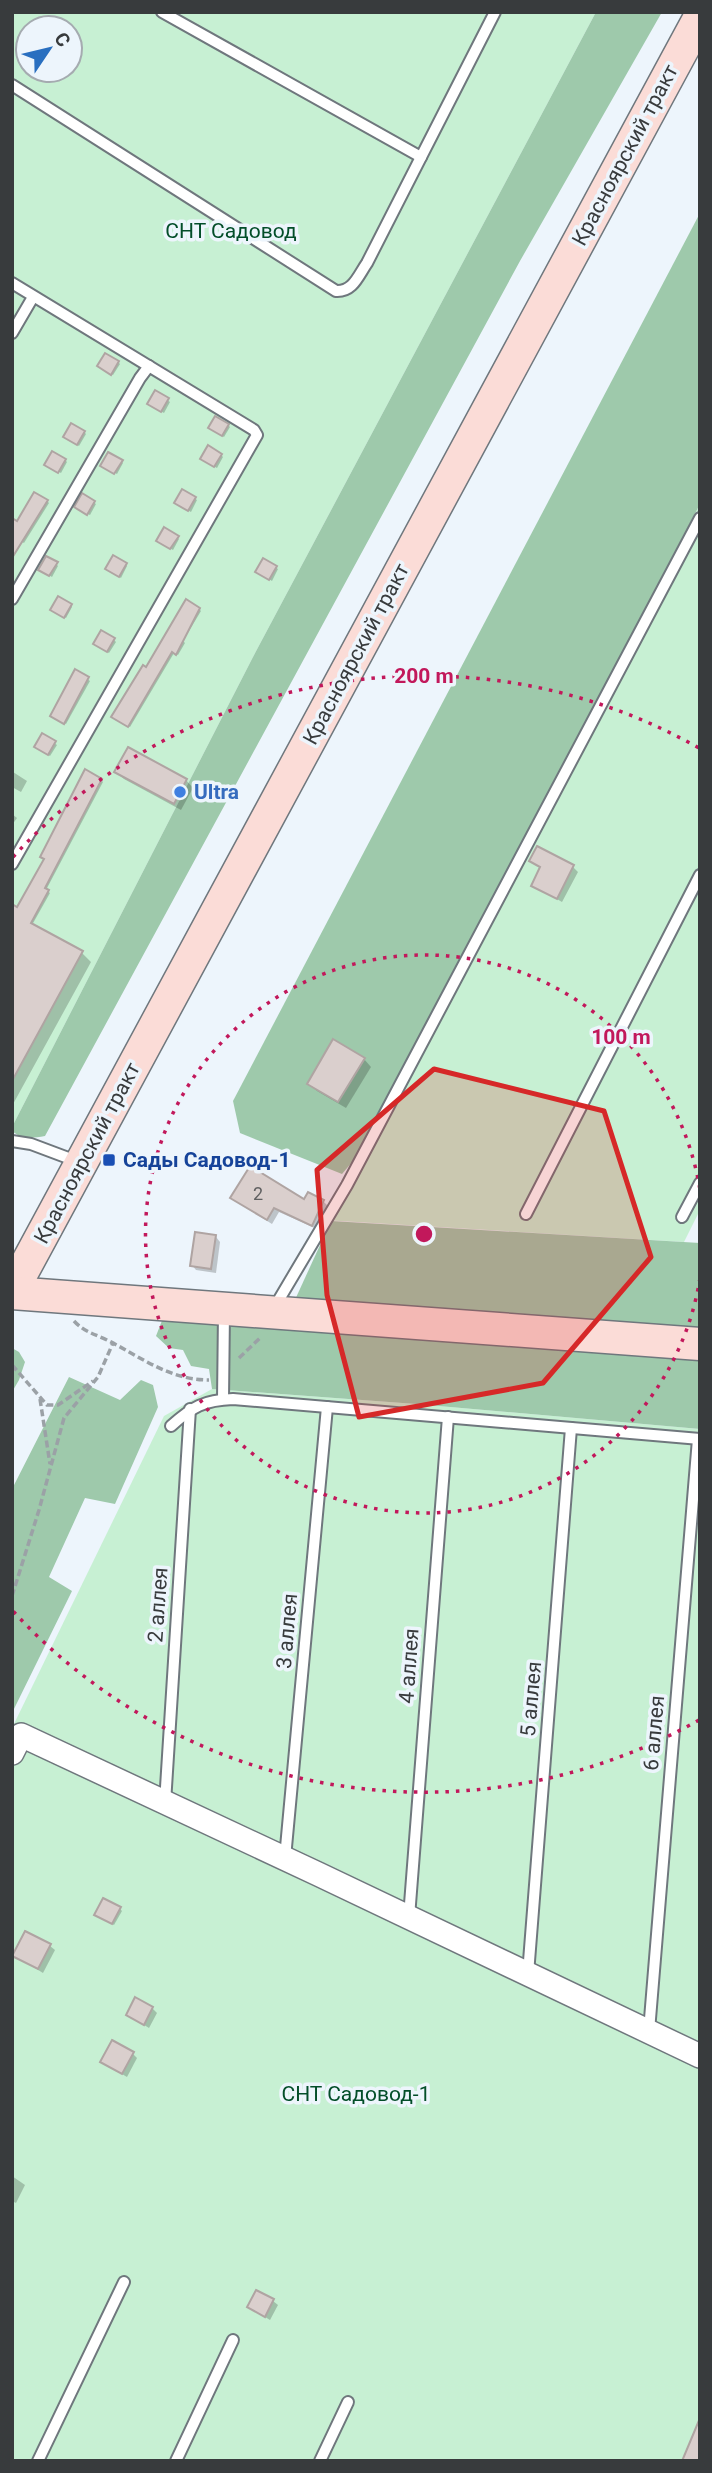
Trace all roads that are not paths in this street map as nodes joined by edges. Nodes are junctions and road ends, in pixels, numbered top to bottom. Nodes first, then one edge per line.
1 (162, 12) edge
2 (490, 14) edge
3 (700, 17) edge
4 (12, 85) edge
5 (421, 157) junction
6 (12, 283) edge
7 (33, 298) junction
8 (12, 333) edge
9 (149, 366) junction
10 (700, 518) edge
11 (12, 599) edge
12 (12, 864) edge
13 (700, 875) edge
14 (12, 1141) edge
15 (81, 1163) junction
16 (700, 1183) edge
17 (526, 1214) dead end
18 (682, 1217) dead end
19 (12, 1292) edge
20 (224, 1309) junction
21 (281, 1314) junction
22 (700, 1344) edge
23 (223, 1399) junction
24 (327, 1407) junction
25 (190, 1409) junction
26 (448, 1417) junction
27 (171, 1426) dead end
28 (571, 1428) junction
29 (699, 1439) edge
30 (16, 1744) edge
31 (165, 1803) junction
32 (285, 1858) junction
33 (409, 1917) junction
34 (528, 1974) junction
35 (649, 2031) junction
36 (700, 2056) edge
37 (124, 2282) dead end
38 (233, 2340) dead end
39 (348, 2402) dead end
40 (38, 2461) edge
41 (176, 2461) edge
42 (320, 2461) edge

1 - 5 lane
2 - 5 lane
3 - 15 main road, Красноярский тракт
4 - 5 lane
6 - 7 lane
7 - 8 lane
7 - 9 lane
9 - 11 lane
9 - 12 lane
10 - 21 lane
13 - 17 lane
14 - 15 lane
15 - 19 main road, Красноярский тракт
16 - 18 lane
19 - 20 main road
20 - 21 main road
20 - 23 lane
21 - 22 main road
23 - 24 lane
23 - 25 lane
24 - 26 lane
24 - 32 lane, 3 аллея
25 - 27 lane
25 - 31 lane, 2 аллея
26 - 28 lane
26 - 33 lane, 4 аллея
28 - 29 lane
28 - 34 lane, 5 аллея
29 - 35 lane, 6 аллея
30 - 31 street
31 - 32 street
32 - 33 street
33 - 34 street
34 - 35 street
35 - 36 street
37 - 40 lane
38 - 41 lane
39 - 42 lane

